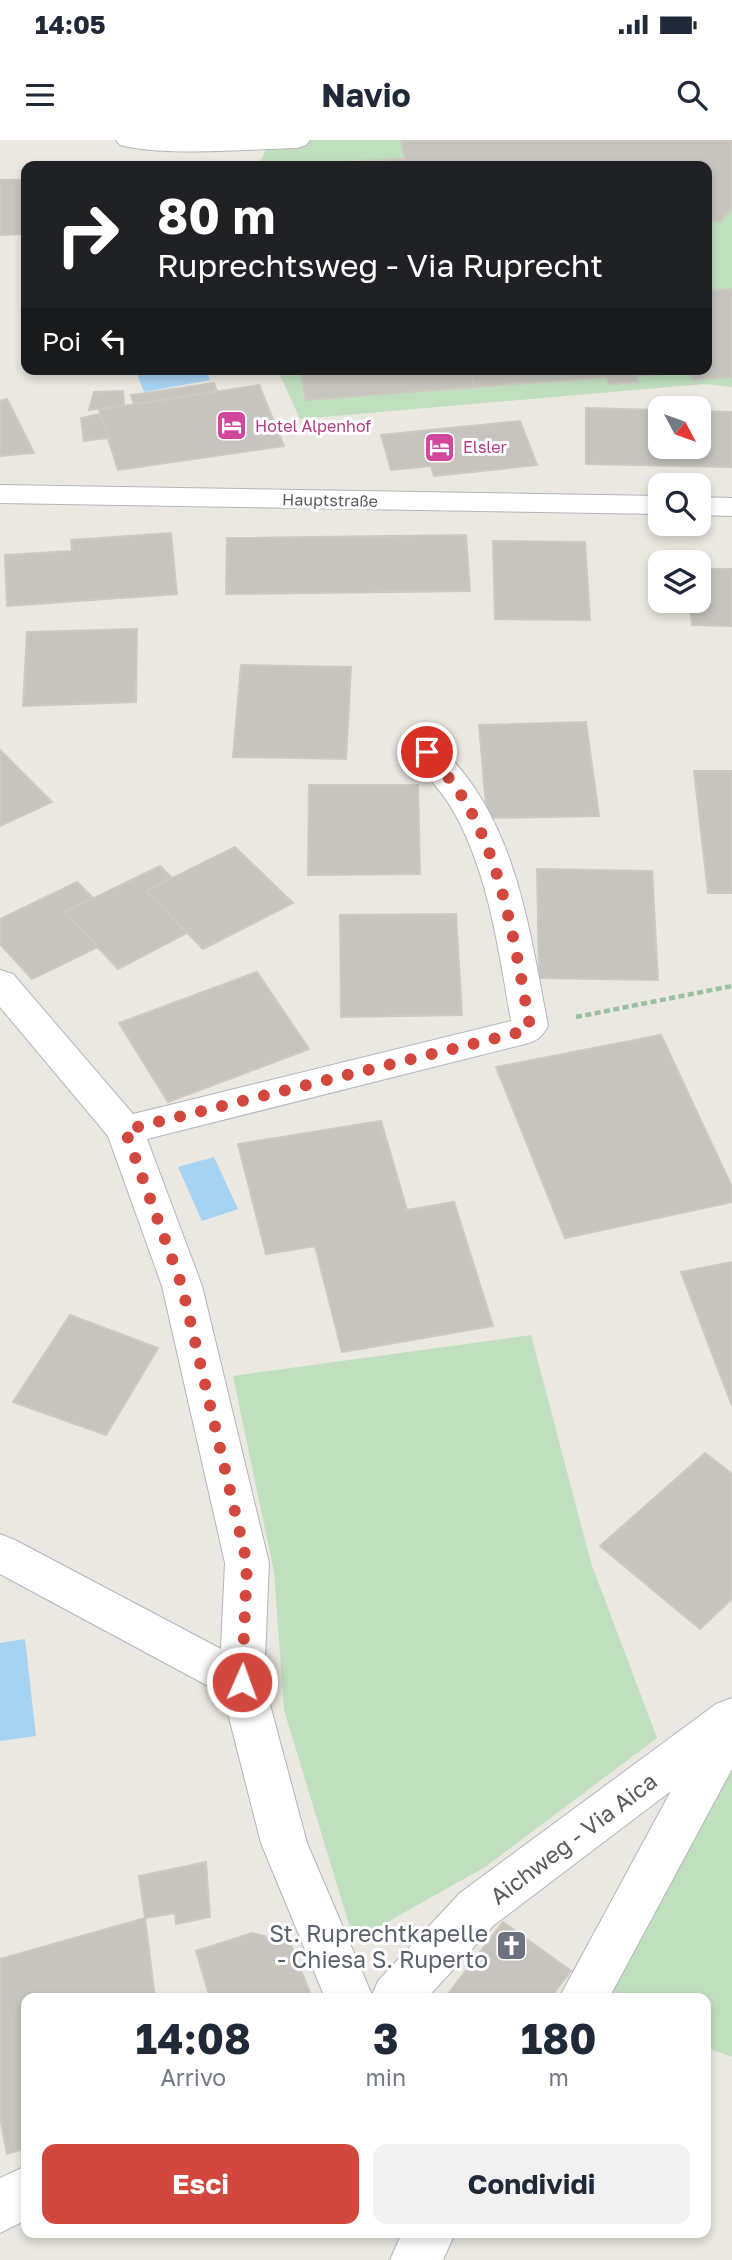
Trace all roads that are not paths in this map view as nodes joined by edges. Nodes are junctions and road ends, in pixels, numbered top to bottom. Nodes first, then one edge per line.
1 (129, 140) edge
2 (297, 140) edge
3 (161, 144) junction
4 (188, 161) edge
5 (0, 494) edge
6 (648, 505) edge
7 (711, 506) edge
8 (732, 506) edge
9 (427, 752) dead end
10 (0, 983) edge
11 (125, 1130) junction
12 (0, 1553) edge
13 (242, 1682) junction
14 (732, 1719) edge
15 (732, 1725) edge
16 (347, 1993) edge
17 (400, 1993) edge
18 (586, 1993) edge
19 (21, 2195) edge
20 (0, 2207) edge
21 (427, 2238) edge
22 (416, 2260) edge

1 - 3 street
2 - 3 street
3 - 4 street
5 - 6 street, Hauptstraße
7 - 8 street
9 - 11 street
10 - 11 street
11 - 13 street
12 - 13 street
13 - 16 street
14 - 17 street, Aichweg - Via Aica
15 - 18 street
19 - 20 street
21 - 22 street

